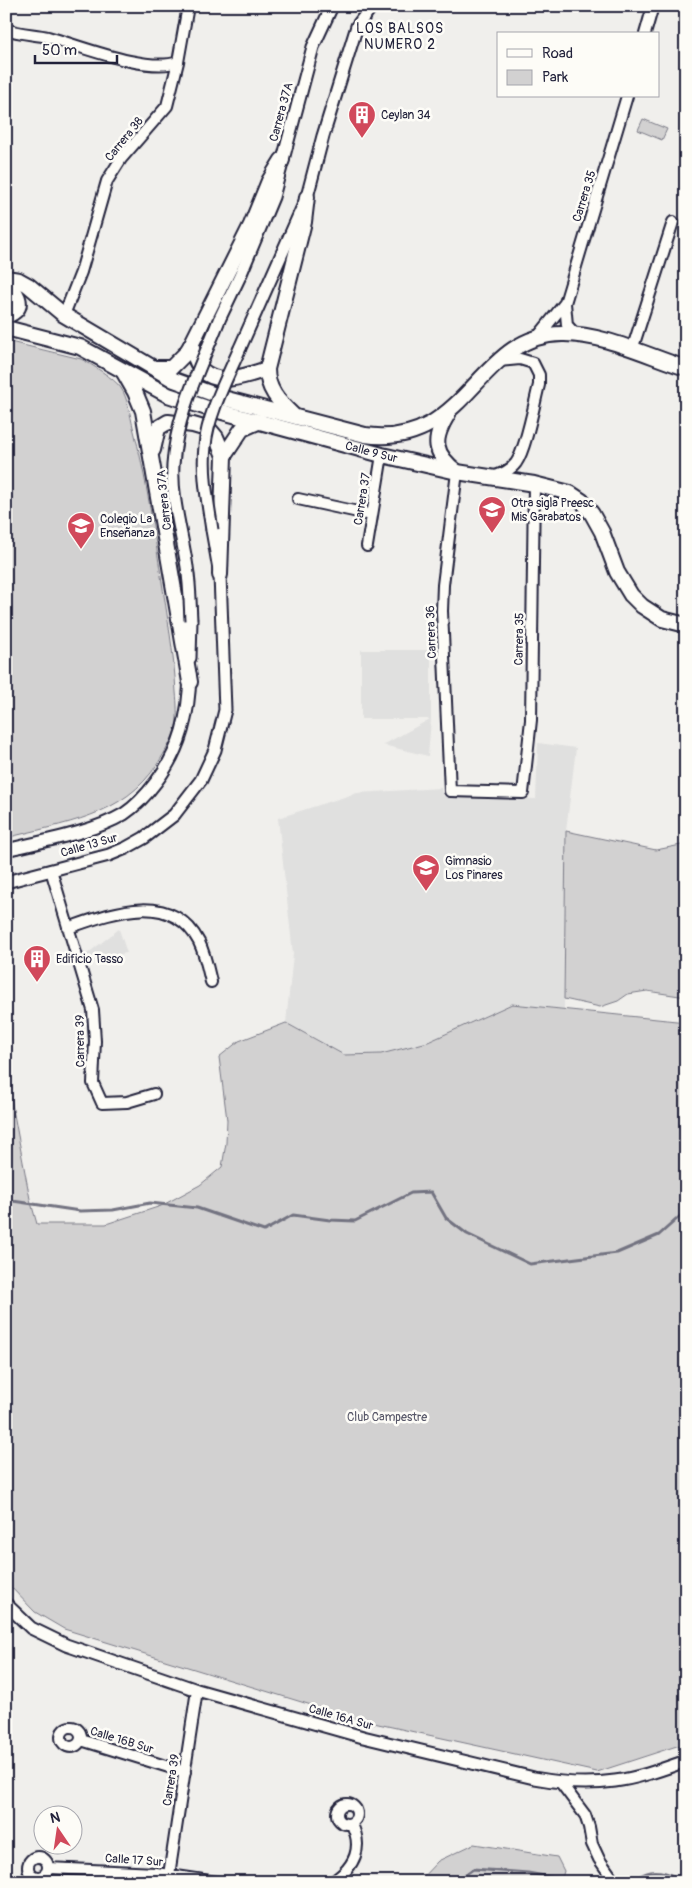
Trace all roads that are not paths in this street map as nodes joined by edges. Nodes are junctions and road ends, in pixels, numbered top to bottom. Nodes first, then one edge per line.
1 (188, 6) edge
2 (332, 6) edge
3 (372, 6) edge
4 (653, 6) edge
5 (6, 29) edge
6 (646, 32) edge
7 (178, 62) junction
8 (626, 98) edge
9 (282, 160) junction
10 (307, 197) junction
11 (673, 222) dead end
12 (6, 278) edge
13 (565, 303) junction
14 (64, 315) junction
15 (6, 316) edge
16 (6, 328) edge
17 (576, 335) junction
18 (536, 339) junction
19 (191, 345) junction
20 (632, 350) junction
21 (496, 362) junction
22 (150, 367) junction
23 (267, 368) junction
24 (686, 368) edge
25 (122, 370) junction
26 (450, 411) junction
27 (296, 417) junction
28 (260, 421) junction
29 (382, 455) junction
30 (224, 456) junction
31 (152, 462) junction
32 (457, 472) junction
33 (490, 478) junction
34 (534, 484) junction
35 (298, 499) dead end
36 (372, 515) junction
37 (367, 546) dead end
38 (220, 575) junction
39 (686, 625) edge
40 (190, 682) junction
41 (523, 793) joint
42 (6, 850) edge
43 (51, 870) junction
44 (6, 882) edge
45 (68, 928) junction
46 (211, 982) dead end
47 (154, 1094) dead end
48 (6, 1604) edge
49 (197, 1690) junction
50 (81, 1740) dead end
51 (686, 1761) edge
52 (185, 1772) junction
53 (561, 1783) junction
54 (351, 1823) dead end
55 (48, 1868) dead end
56 (169, 1875) junction
57 (615, 1881) edge
58 (217, 1882) edge
59 (332, 1882) edge

1 - 7 street, Carrera 38
2 - 9 street, Carrera 37A
3 - 10 street
4 - 6 street
5 - 7 street
7 - 14 street, Carrera 38
8 - 13 street, Carrera 35
9 - 19 main road
9 - 40 street, Carrera 37A, bridge
10 - 23 main road
10 - 38 street, bridge
11 - 20 street
12 - 14 main road, Calle 9 Sur
12 - 15 main road
13 - 17 street, Carrera 35
13 - 18 street, Carrera 35
14 - 22 main road, Calle 9 Sur
16 - 25 main road, Calle 9 Sur
17 - 18 main road, Calle 9 Sur
17 - 20 main road, Calle 9 Sur
18 - 21 main road, Calle 9 Sur
19 - 22 main road
19 - 23 main road
20 - 24 main road, Calle 9 Sur
21 - 26 main road, Calle 9 Sur
21 - 33 street
22 - 27 main road, Calle 9 Sur
23 - 27 main road
25 - 28 main road, Calle 9 Sur
25 - 31 main road
26 - 27 main road, Calle 9 Sur
26 - 32 main road
28 - 29 main road, Calle 9 Sur
28 - 30 main road
29 - 32 main road, Calle 9 Sur
29 - 36 street, Carrera 37
30 - 31 main road
30 - 38 main road
31 - 40 main road
32 - 33 main road, Calle 9 Sur
32 - 41 street, Carrera 36
33 - 34 main road, Calle 9 Sur
34 - 39 main road, Calle 9 Sur
34 - 41 street, Carrera 35
35 - 36 street
36 - 37 street, Carrera 37
38 - 43 street, Calle 13 Sur
40 - 42 street, Carrera 37A
43 - 44 street, Calle 13 Sur
43 - 45 street, Carrera 39
45 - 46 street
45 - 47 street, Carrera 39
48 - 49 street, Calle 16A Sur
49 - 52 street, Carrera 39
49 - 53 street, Calle 16A Sur
50 - 52 street, Calle 16B Sur
51 - 53 street, Calle 16A Sur
52 - 56 street, Carrera 39
53 - 57 street
54 - 59 street
55 - 56 street, Calle 17 Sur
56 - 58 street, Calle 17 Sur

